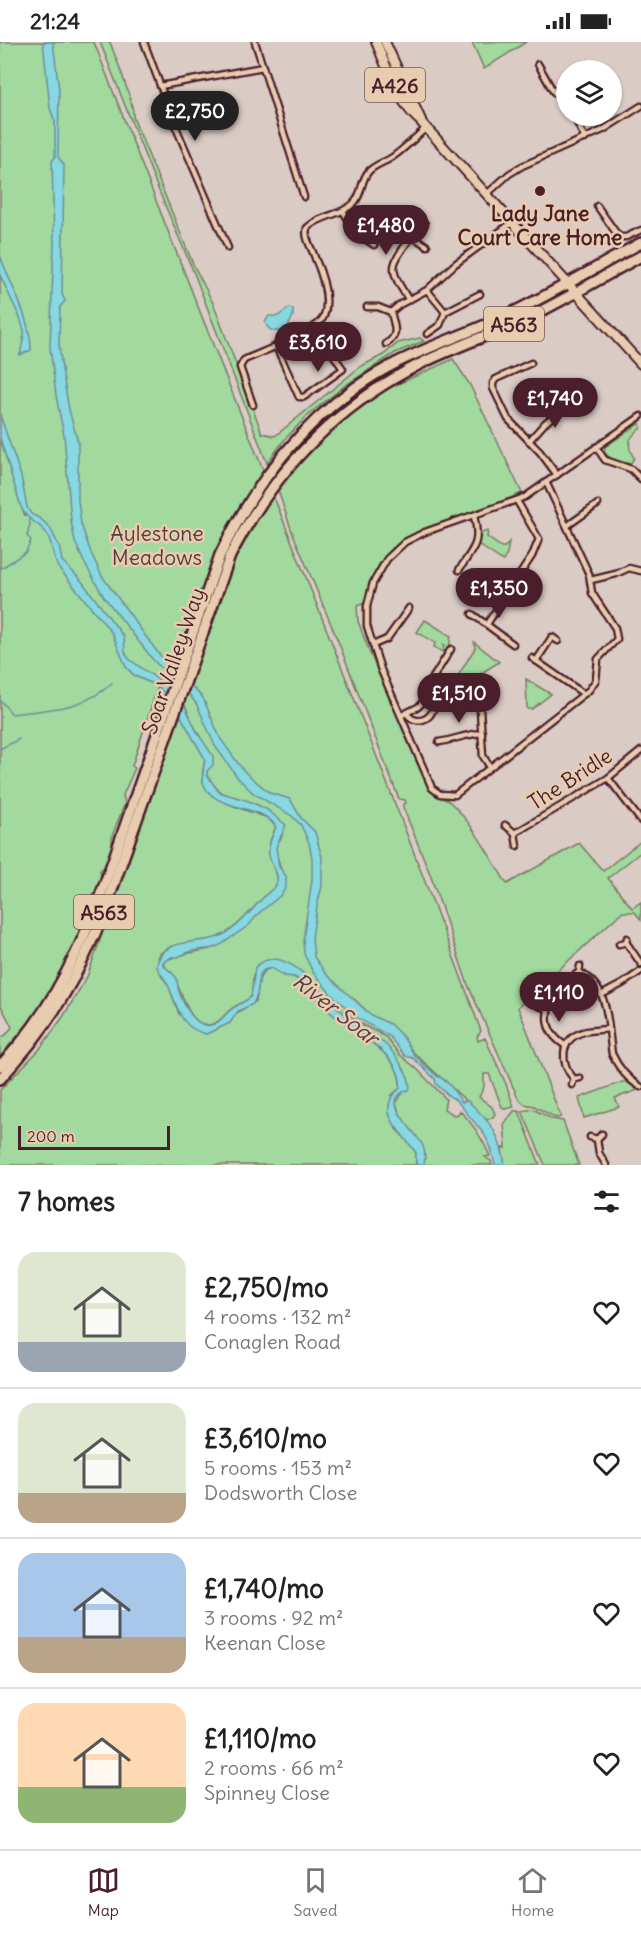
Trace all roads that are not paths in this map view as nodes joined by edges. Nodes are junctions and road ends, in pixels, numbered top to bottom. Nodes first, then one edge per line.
1 (144, 42) edge
2 (255, 42) edge
3 (376, 42) edge
4 (384, 42) edge
5 (538, 64) dead end
6 (263, 67) junction
7 (160, 86) junction
8 (556, 94) edge
9 (641, 106) edge
10 (413, 110) junction
11 (424, 125) junction
12 (579, 126) edge
13 (585, 138) junction
14 (487, 194) junction
15 (304, 197) dead end
16 (597, 206) dead end
17 (608, 208) dead end
18 (343, 211) junction
19 (602, 213) junction
20 (513, 222) junction
21 (425, 224) dead end
22 (641, 230) edge
23 (412, 236) junction
24 (641, 243) edge
25 (374, 245) dead end
26 (427, 246) dead end
27 (228, 248) dead end
28 (641, 256) edge
29 (568, 282) junction
30 (427, 290) junction
31 (577, 292) junction
32 (480, 294) dead end
33 (408, 299) junction
34 (367, 307) dead end
35 (391, 312) junction
36 (445, 312) junction
37 (315, 328) junction
38 (427, 333) dead end
39 (386, 344) dead end
40 (276, 346) junction
41 (531, 363) dead end
42 (641, 364) edge
43 (568, 404) dead end
44 (253, 405) dead end
45 (641, 416) edge
46 (529, 441) junction
47 (596, 447) junction
48 (557, 475) junction
49 (641, 479) edge
50 (546, 482) junction
51 (517, 501) junction
52 (598, 504) dead end
53 (474, 516) junction
54 (567, 526) junction
55 (459, 570) dead end
56 (641, 571) edge
57 (591, 580) junction
58 (409, 608) dead end
59 (472, 614) dead end
60 (487, 624) junction
61 (558, 641) dead end
62 (513, 644) dead end
63 (373, 645) junction
64 (451, 649) dead end
65 (186, 668) junction
66 (478, 694) dead end
67 (584, 694) junction
68 (423, 702) junction
69 (404, 714) junction
70 (166, 723) junction
71 (482, 733) junction
72 (440, 742) dead end
73 (641, 750) edge
74 (490, 767) junction
75 (608, 778) junction
76 (641, 821) edge
77 (505, 825) dead end
78 (515, 833) junction
79 (517, 846) dead end
80 (619, 944) dead end
81 (641, 964) edge
82 (580, 966) dead end
83 (641, 971) edge
84 (603, 994) junction
85 (551, 1001) dead end
86 (539, 1006) dead end
87 (548, 1009) junction
88 (608, 1029) junction
89 (566, 1046) junction
90 (0, 1066) edge
91 (0, 1079) edge
92 (575, 1081) dead end
93 (641, 1087) edge
94 (602, 1134) dead end
95 (590, 1137) dead end
96 (597, 1139) junction
97 (606, 1165) edge

1 - 7 street
2 - 6 street
3 - 10 main road, A426
4 - 10 main road, A426
5 - 8 street
6 - 7 street
6 - 15 street
7 - 27 street
9 - 13 street
10 - 11 main road, A426
11 - 14 main road, A426
11 - 18 street
12 - 13 street
13 - 14 street
14 - 20 main road, A426
16 - 19 street
17 - 19 street
18 - 25 street
18 - 37 street
19 - 22 street
20 - 29 main road, A426
20 - 30 street
21 - 23 street
23 - 26 street
23 - 33 street
24 - 29 highway, A563
28 - 31 highway, A563
29 - 31 main road, A426
29 - 65 highway, Soar Valley Way / A563
30 - 33 street
30 - 36 street
31 - 42 main road, A426
31 - 65 highway, Soar Valley Way / A563
32 - 36 street
33 - 35 street
34 - 35 street
35 - 39 street
36 - 38 street
37 - 40 street
37 - 40 street
40 - 44 street
41 - 46 street
43 - 46 street
45 - 47 street
46 - 48 street
47 - 48 street
47 - 49 street
48 - 50 street
50 - 51 street
50 - 54 street
51 - 53 street
51 - 60 street
52 - 54 street
53 - 55 street
53 - 63 street
54 - 57 street
56 - 57 street
57 - 67 street
58 - 63 street
59 - 60 street
60 - 62 street
61 - 67 street
63 - 69 street
64 - 68 street
65 - 70 highway, Soar Valley Way / A563
66 - 71 street
67 - 74 street
68 - 69 street
68 - 69 street
69 - 74 street
70 - 90 highway, Soar Valley Way / A563
70 - 91 highway, Soar Valley Way / A563
71 - 72 street
71 - 74 street
73 - 75 street, The Bridle
75 - 76 street
75 - 78 street, The Bridle
77 - 78 street
78 - 79 street
80 - 81 street
82 - 84 street
83 - 84 street
84 - 88 street
85 - 87 street
86 - 87 street
87 - 89 street
88 - 89 street
88 - 93 street
89 - 92 street
94 - 96 street
95 - 96 street
96 - 97 street

